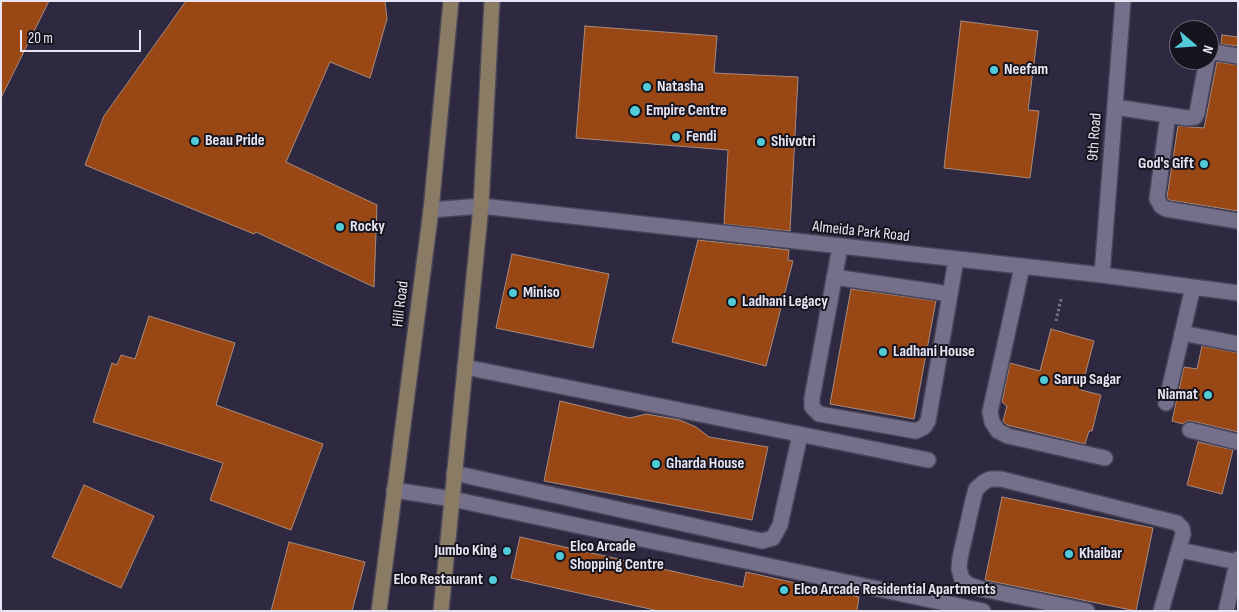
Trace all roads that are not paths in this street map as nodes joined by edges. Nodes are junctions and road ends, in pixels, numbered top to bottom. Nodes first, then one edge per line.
1 (451, 1) edge
2 (492, 1) edge
3 (1123, 1) edge
4 (1219, 53) edge
5 (1238, 56) edge
6 (1205, 70) edge
7 (1115, 107) junction
8 (1168, 115) junction
9 (481, 206) junction
10 (431, 210) junction
11 (1238, 221) edge
12 (840, 247) junction
13 (956, 260) junction
14 (1022, 267) junction
15 (1102, 275) junction
16 (834, 277) junction
17 (1193, 287) junction
18 (1238, 293) edge
19 (950, 294) junction
20 (1182, 333) junction
21 (1238, 344) edge
22 (465, 367) junction
23 (1166, 403) dead end
24 (1190, 430) dead end
25 (800, 434) junction
26 (1238, 442) edge
27 (1105, 458) dead end
28 (928, 460) dead end
29 (454, 473) junction
30 (394, 490) junction
31 (452, 499) junction
32 (1180, 550) junction
33 (1237, 561) edge
34 (379, 611) edge
35 (441, 611) edge
36 (983, 611) edge
37 (1088, 611) edge
38 (1161, 611) edge
39 (1226, 611) edge

1 - 10 main road, Hill Road
2 - 9 main road
3 - 7 street, 9th Road
4 - 5 street
6 - 8 street
7 - 8 street
7 - 15 street, 9th Road
8 - 11 street
9 - 10 street, Almeida Park Road
9 - 12 street, Almeida Park Road
9 - 22 main road
10 - 30 main road, Hill Road
12 - 13 street, Almeida Park Road
12 - 16 street
13 - 14 street, Almeida Park Road
13 - 19 street
14 - 15 street, Almeida Park Road
14 - 27 street
15 - 17 street, Almeida Park Road
16 - 19 street
16 - 19 street
17 - 18 street, Almeida Park Road
17 - 20 street
20 - 21 street
20 - 23 street
22 - 25 street
22 - 29 main road
24 - 26 street
25 - 28 street
25 - 29 street
29 - 31 main road
30 - 31 street
30 - 34 main road, Hill Road
31 - 35 main road
31 - 36 street
32 - 33 street
32 - 37 street
32 - 38 street
33 - 39 street

